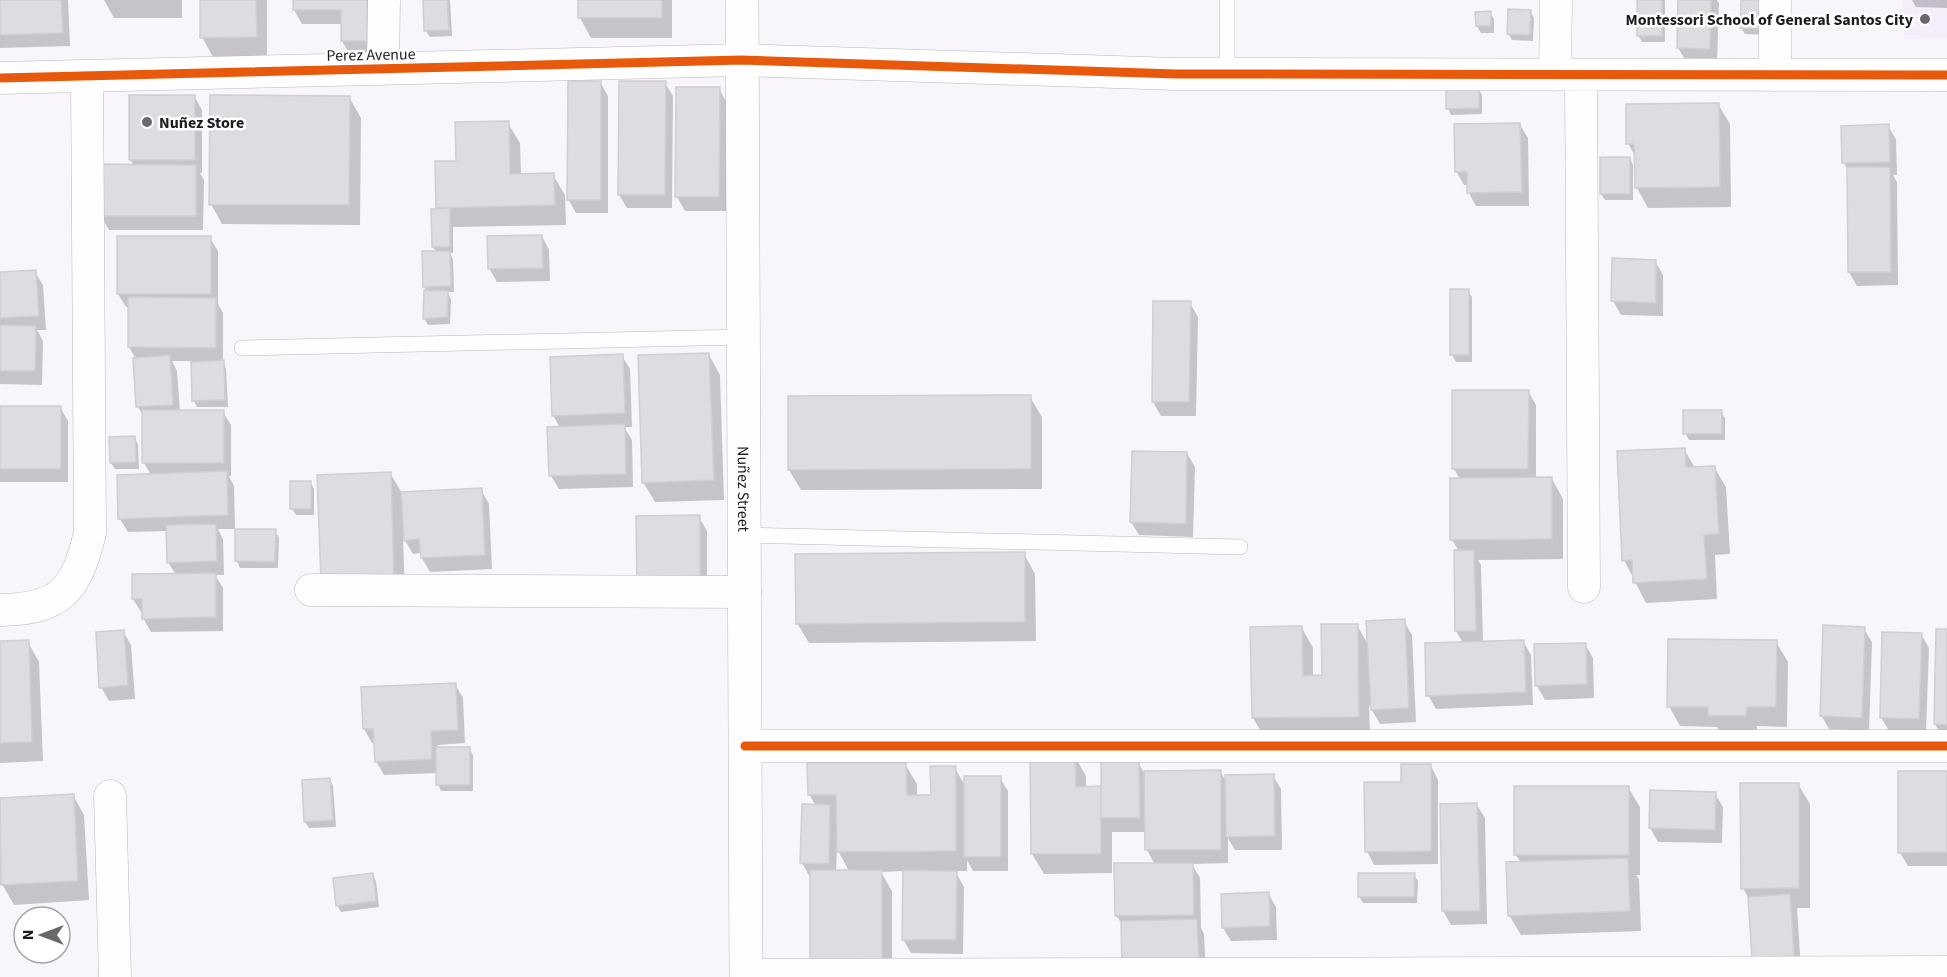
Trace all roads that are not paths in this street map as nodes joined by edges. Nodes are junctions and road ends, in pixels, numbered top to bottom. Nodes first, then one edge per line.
1 (384, 0) edge
2 (742, 0) edge
3 (1227, 0) edge
4 (1556, 0) edge
5 (1774, 0) edge
6 (742, 60) junction
7 (383, 69) junction
8 (1227, 74) junction
9 (1568, 75) junction
10 (1775, 75) junction
11 (1947, 75) edge
12 (87, 76) junction
13 (0, 78) edge
14 (743, 337) junction
15 (242, 348) dead end
16 (744, 535) junction
17 (1240, 547) dead end
18 (1584, 587) dead end
19 (311, 590) dead end
20 (744, 592) junction
21 (0, 610) edge
22 (745, 746) junction
23 (1947, 746) edge
24 (110, 796) dead end
25 (1947, 972) edge
26 (746, 976) edge
27 (115, 977) edge

1 - 7 street
2 - 6 street, Nuñez Street
3 - 8 lane
4 - 9 street
5 - 10 street
6 - 7 street, Perez Avenue
6 - 8 street, Perez Avenue
6 - 14 street, Nuñez Street
7 - 12 street, Perez Avenue
8 - 9 street, Perez Avenue
9 - 10 street, Perez Avenue
9 - 18 street
10 - 11 street, Perez Avenue
12 - 13 street, Perez Avenue
12 - 21 street
14 - 15 lane
14 - 16 street, Nuñez Street
16 - 17 lane
16 - 20 street, Nuñez Street
19 - 20 street
20 - 22 street, Nuñez Street
22 - 23 street
22 - 26 street, Nuñez Street
24 - 27 street
25 - 26 street

